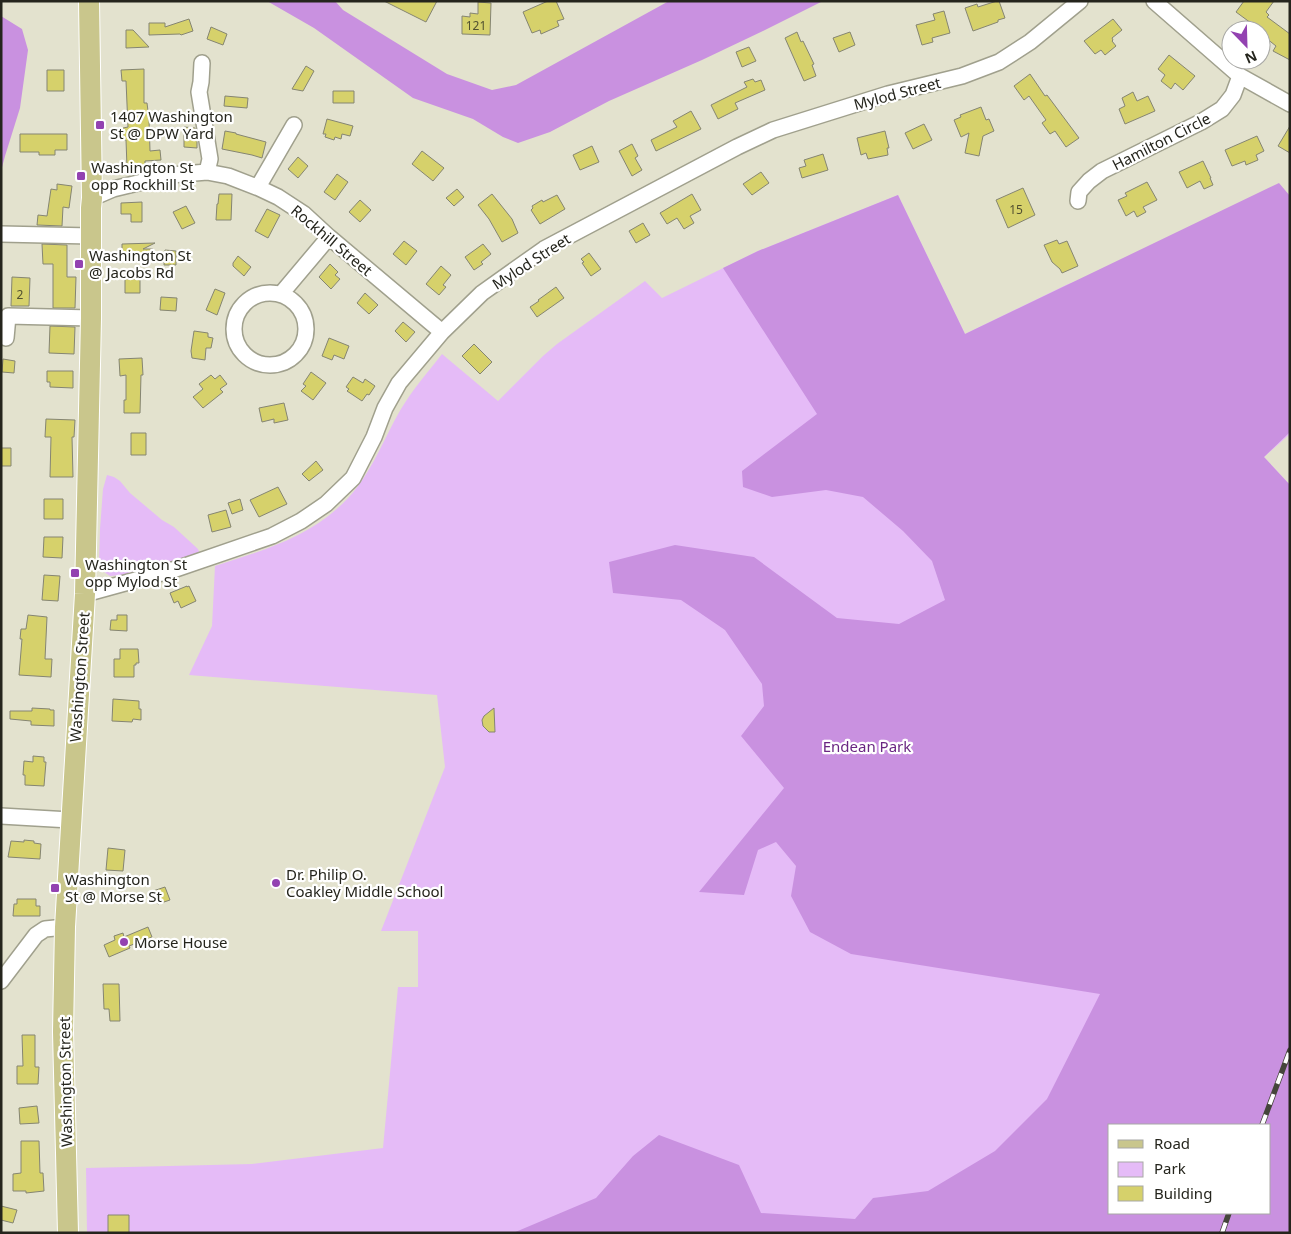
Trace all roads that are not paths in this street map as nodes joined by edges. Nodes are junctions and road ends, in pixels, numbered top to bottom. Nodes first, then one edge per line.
1 (89, 1) edge
2 (1080, 1) edge
3 (1154, 1) edge
4 (202, 63) dead end
5 (1240, 76) junction
6 (1290, 104) edge
7 (294, 125) dead end
8 (207, 172) junction
9 (258, 187) junction
10 (92, 198) junction
11 (1078, 201) dead end
12 (1, 234) edge
13 (91, 236) junction
14 (328, 237) junction
15 (281, 294) junction
16 (91, 318) junction
17 (442, 332) junction
18 (6, 338) dead end
19 (84, 594) junction
20 (1, 816) edge
21 (70, 820) junction
22 (65, 927) junction
23 (1, 982) edge
24 (68, 1233) edge

1 - 10 main road, Washington Street
2 - 17 street, Mylod Street
3 - 5 street
4 - 8 street
5 - 6 street
5 - 11 street, Hamilton Circle
7 - 9 street
8 - 9 street, Rockhill Street
8 - 10 street, Rockhill Street
9 - 14 street, Rockhill Street
10 - 13 main road, Washington Street
12 - 13 street
13 - 16 main road, Washington Street
14 - 15 street
14 - 17 street, Rockhill Street
15 - 15 street
16 - 18 street
16 - 19 main road, Washington Street
17 - 19 street, Mylod Street
19 - 21 main road, Washington Street
20 - 21 street
21 - 22 main road, Washington Street
22 - 23 street
22 - 24 main road, Washington Street

